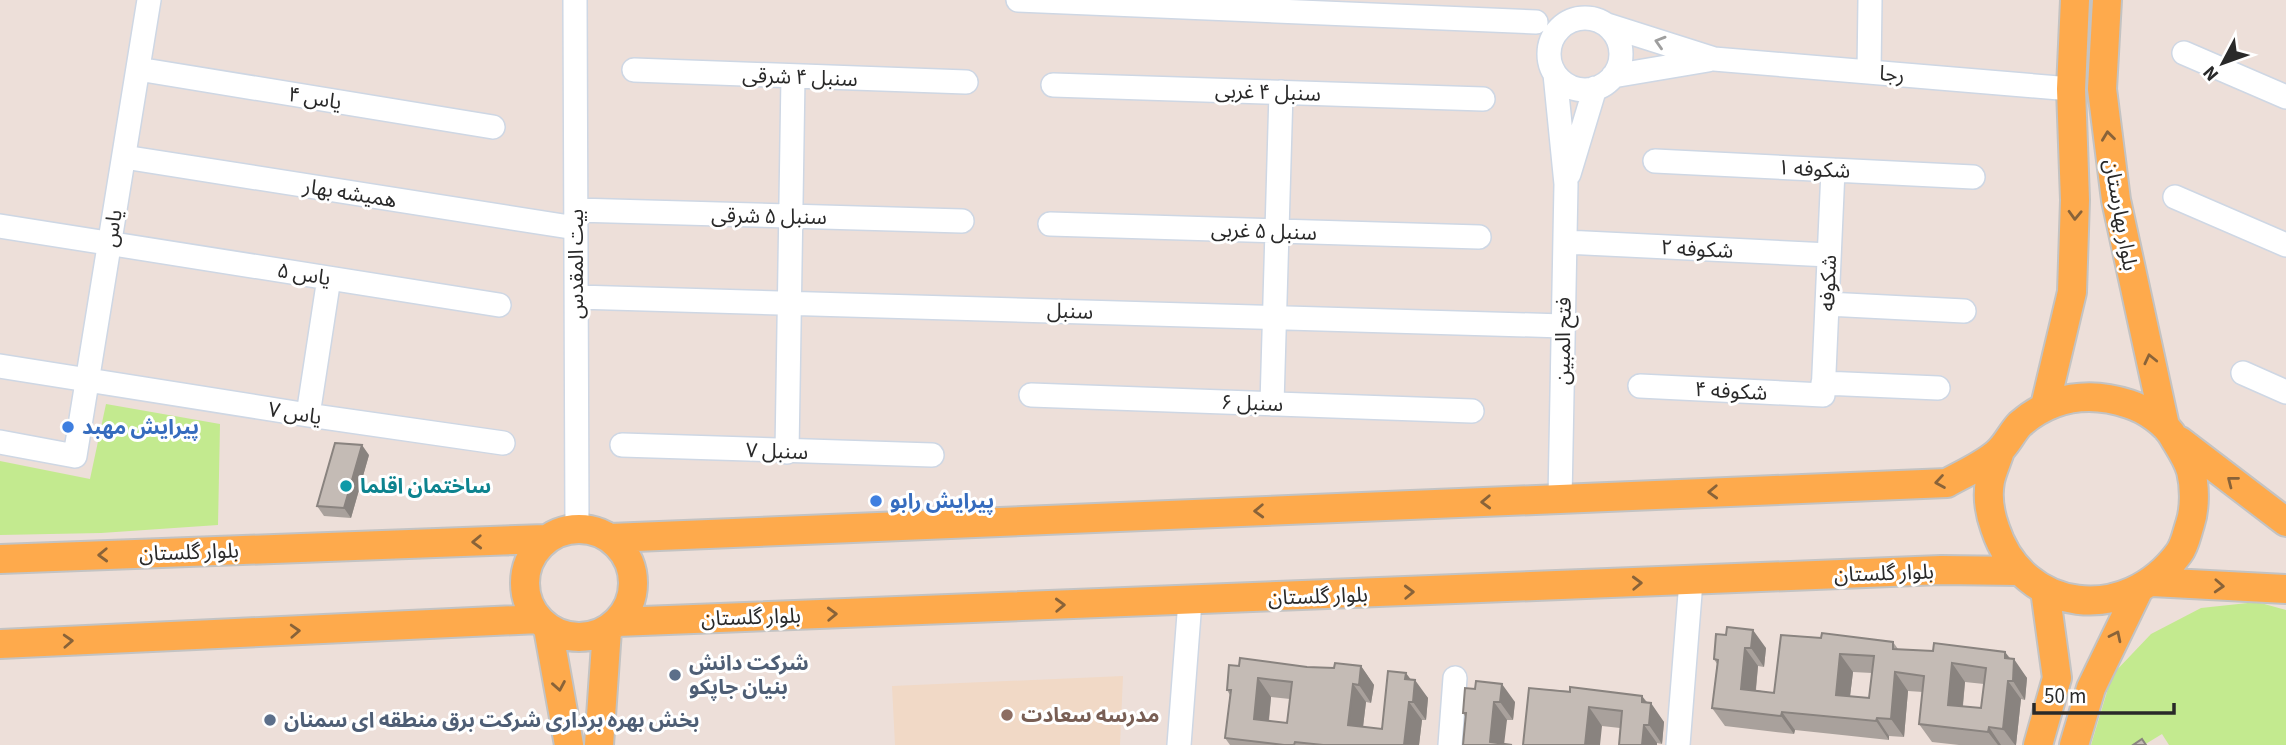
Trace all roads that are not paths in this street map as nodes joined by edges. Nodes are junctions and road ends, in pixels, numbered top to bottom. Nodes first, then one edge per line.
1 (149, 0) edge
2 (575, 0) edge
3 (1018, 0) edge
4 (1527, 0) edge
5 (1574, 0) edge
6 (1870, 0) edge
7 (2075, 0) edge
8 (2107, 0) edge
9 (1111, 2) edge
10 (1536, 22) junction
11 (1602, 23) junction
12 (2184, 53) dead end
13 (1714, 59) junction
14 (1552, 63) junction
15 (138, 69) junction
16 (634, 70) dead end
17 (1869, 72) junction
18 (793, 77) junction
19 (966, 82) dead end
20 (1604, 82) junction
21 (1053, 85) dead end
22 (2071, 89) junction
23 (1281, 92) junction
24 (2286, 97) edge
25 (1483, 99) dead end
26 (493, 127) dead end
27 (124, 157) junction
28 (1655, 161) dead end
29 (1833, 170) junction
30 (1973, 177) dead end
31 (1566, 184) junction
32 (2175, 197) dead end
33 (791, 216) junction
34 (576, 219) junction
35 (962, 221) dead end
36 (1049, 224) dead end
37 (0, 226) edge
38 (1277, 231) junction
39 (1479, 237) dead end
40 (1565, 242) junction
41 (110, 243) junction
42 (2286, 245) edge
43 (1829, 255) junction
44 (329, 278) junction
45 (577, 297) junction
46 (789, 303) junction
47 (1827, 304) junction
48 (499, 305) dead end
49 (1964, 311) dead end
50 (1275, 317) junction
51 (1563, 326) junction
52 (0, 366) edge
53 (2243, 373) dead end
54 (87, 381) junction
55 (1640, 386) dead end
56 (1938, 388) dead end
57 (1823, 389) junction
58 (2286, 392) edge
59 (1031, 395) dead end
60 (1272, 404) junction
61 (2045, 406) junction
62 (1472, 411) dead end
63 (308, 415) junction
64 (2169, 430) junction
65 (0, 442) edge
66 (503, 443) dead end
67 (622, 445) dead end
68 (2000, 451) junction
69 (787, 452) junction
70 (932, 455) dead end
71 (1560, 499) junction
72 (2286, 523) edge
73 (577, 528) junction
74 (610, 538) junction
75 (545, 540) junction
76 (0, 559) edge
77 (2019, 571) junction
78 (1691, 581) junction
79 (2145, 586) junction
80 (2286, 589) edge
81 (2045, 590) junction
82 (1190, 601) junction
83 (543, 624) junction
84 (612, 626) junction
85 (0, 644) edge
86 (1455, 678) dead end
87 (569, 745) edge
88 (599, 745) edge
89 (1179, 745) edge
90 (1450, 745) edge
91 (1678, 745) edge
92 (2038, 745) edge
93 (2074, 745) edge

1 - 15 street, یاس
2 - 34 street, بیت المقدس
3 - 9 street
4 - 10 street
5 - 11 street
6 - 17 street
7 - 22 main road, بلوار بهارستان
64 -> 8 main road, بلوار بهارستان
9 - 10 street
10 - 14 street
13 -> 11 street
11 - 14 street
11 - 20 street
12 - 24 street
13 - 17 street, رجا
13 - 20 street
14 - 20 street
14 - 31 street
15 - 26 street, یاس ۴
15 - 27 street, یاس
16 - 18 street, سنبل ۴ شرقی
17 - 22 street, رجا
18 - 19 street, سنبل ۴ شرقی
18 - 33 street
20 - 31 street
21 - 23 street, سنبل ۴ غربی
22 -> 61 main road, بلوار بهارستان
23 - 25 street, سنبل ۴ غربی
23 - 38 street
27 - 34 street, همیشه بهار
27 - 41 street, یاس
28 - 29 street, شکوفه ۱
29 - 30 street, شکوفه ۱
29 - 43 street, شکوفه
31 - 40 street, فتح المبین
32 - 42 street
33 - 34 street, سنبل ۵ شرقی
33 - 35 street, سنبل ۵ شرقی
33 - 46 street
34 - 45 street, بیت المقدس
36 - 38 street, سنبل ۵ غربی
37 - 41 street, یاس ۵
38 - 39 street, سنبل ۵ غربی
38 - 50 street
40 - 43 street, شکوفه ۲
40 - 51 street, فتح المبین
41 - 44 street, یاس ۵
41 - 54 street, یاس
43 - 47 street, شکوفه
44 - 48 street, یاس ۵
44 - 63 street
45 - 46 street, سنبل
45 - 73 street, بیت المقدس
46 - 50 street, سنبل
46 - 69 street
47 - 49 street
47 - 57 street, شکوفه
50 - 51 street, سنبل
50 - 60 street
51 - 71 street, فتح المبین
52 - 54 street, یاس ۷
53 - 58 street
54 - 63 street, یاس ۷
54 - 65 street, یاس
55 - 57 street, شکوفه ۴
56 - 57 street, شکوفه ۴
59 - 60 street, سنبل ۶
60 - 62 street, سنبل ۶
61 - 64 main road
61 - 68 main road
63 - 66 street, یاس ۷
72 -> 64 main road
64 - 79 main road
67 - 69 street, سنبل ۷
68 -> 71 main road
68 - 77 main road
69 - 70 street, سنبل ۷
71 -> 74 main road
73 - 74 main road
73 - 75 main road
74 - 84 main road
75 -> 76 main road, بلوار گلستان
75 - 83 main road
77 - 78 main road, بلوار گلستان
77 - 81 main road
82 -> 78 main road, بلوار گلستان
78 - 91 street
79 -> 80 main road
79 - 81 main road
93 -> 79 main road
81 - 92 main road
84 -> 82 main road, بلوار گلستان
82 - 89 street
83 - 84 main road
85 -> 83 main road
83 -> 87 main road
84 - 88 main road
86 - 90 street

